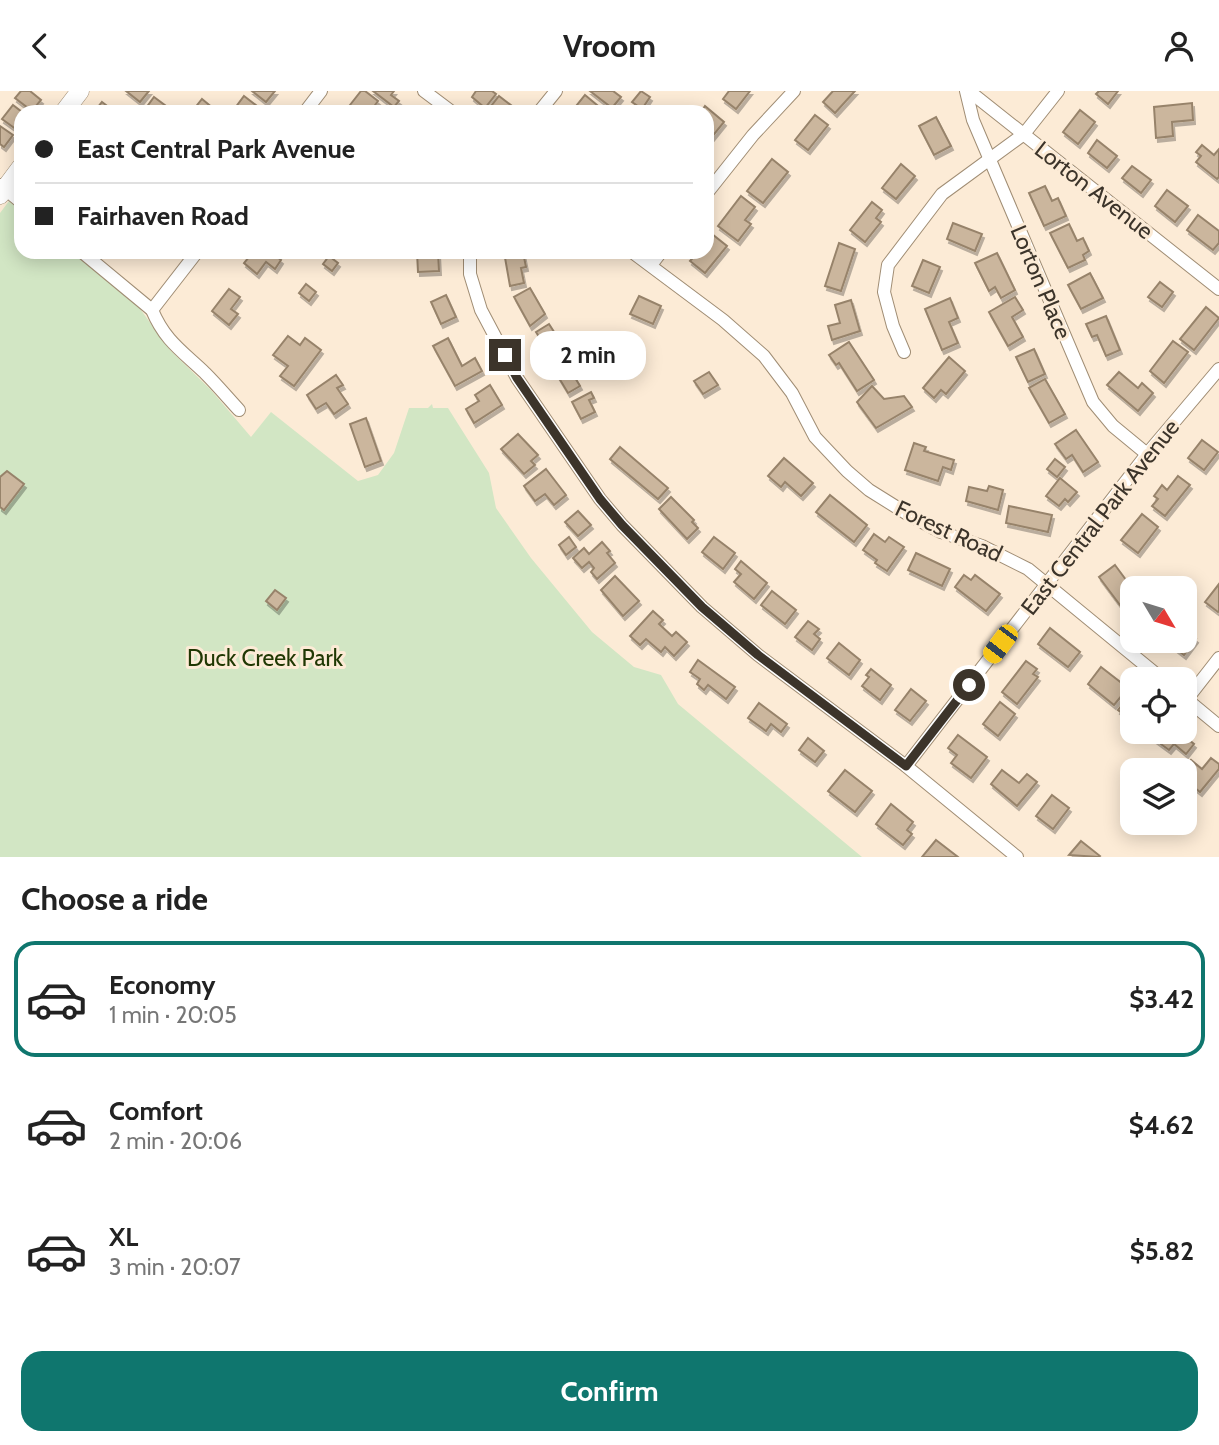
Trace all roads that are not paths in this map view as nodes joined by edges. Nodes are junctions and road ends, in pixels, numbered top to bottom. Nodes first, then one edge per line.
1 (80, 91) edge
2 (321, 91) edge
3 (424, 91) edge
4 (556, 91) edge
5 (794, 91) edge
6 (968, 91) edge
7 (1058, 91) edge
8 (69, 105) edge
9 (310, 105) edge
10 (443, 105) edge
11 (545, 105) edge
12 (1024, 134) junction
13 (989, 160) junction
14 (14, 175) edge
15 (714, 184) edge
16 (2, 189) edge
17 (90, 259) edge
18 (192, 259) edge
19 (470, 259) edge
20 (642, 259) edge
21 (656, 259) edge
22 (651, 265) junction
23 (1219, 289) edge
24 (152, 310) junction
25 (904, 352) dead end
26 (1219, 369) edge
27 (239, 410) dead end
28 (1147, 454) junction
29 (1046, 583) junction
30 (1219, 658) edge
31 (1148, 667) edge
32 (1197, 685) edge
33 (1197, 707) edge
34 (1219, 726) edge
35 (906, 766) junction
36 (1017, 857) edge

1 - 8 main road
2 - 9 street
3 - 10 street
4 - 11 street
5 - 15 street
6 - 12 street, Lorton Avenue
6 - 13 street, Lorton Place
7 - 12 street
12 - 13 street
12 - 23 street, Lorton Avenue
13 - 25 street
13 - 28 street, Lorton Place
14 - 16 main road
17 - 24 street
18 - 24 street
19 - 35 street
20 - 22 street, Forest Road
21 - 22 street
22 - 29 street, Forest Road
24 - 27 street
26 - 28 street, East Central Park Avenue
28 - 29 street, East Central Park Avenue
29 - 31 street, Forest Road
29 - 35 street, East Central Park Avenue
30 - 32 street
33 - 34 street
35 - 36 street

